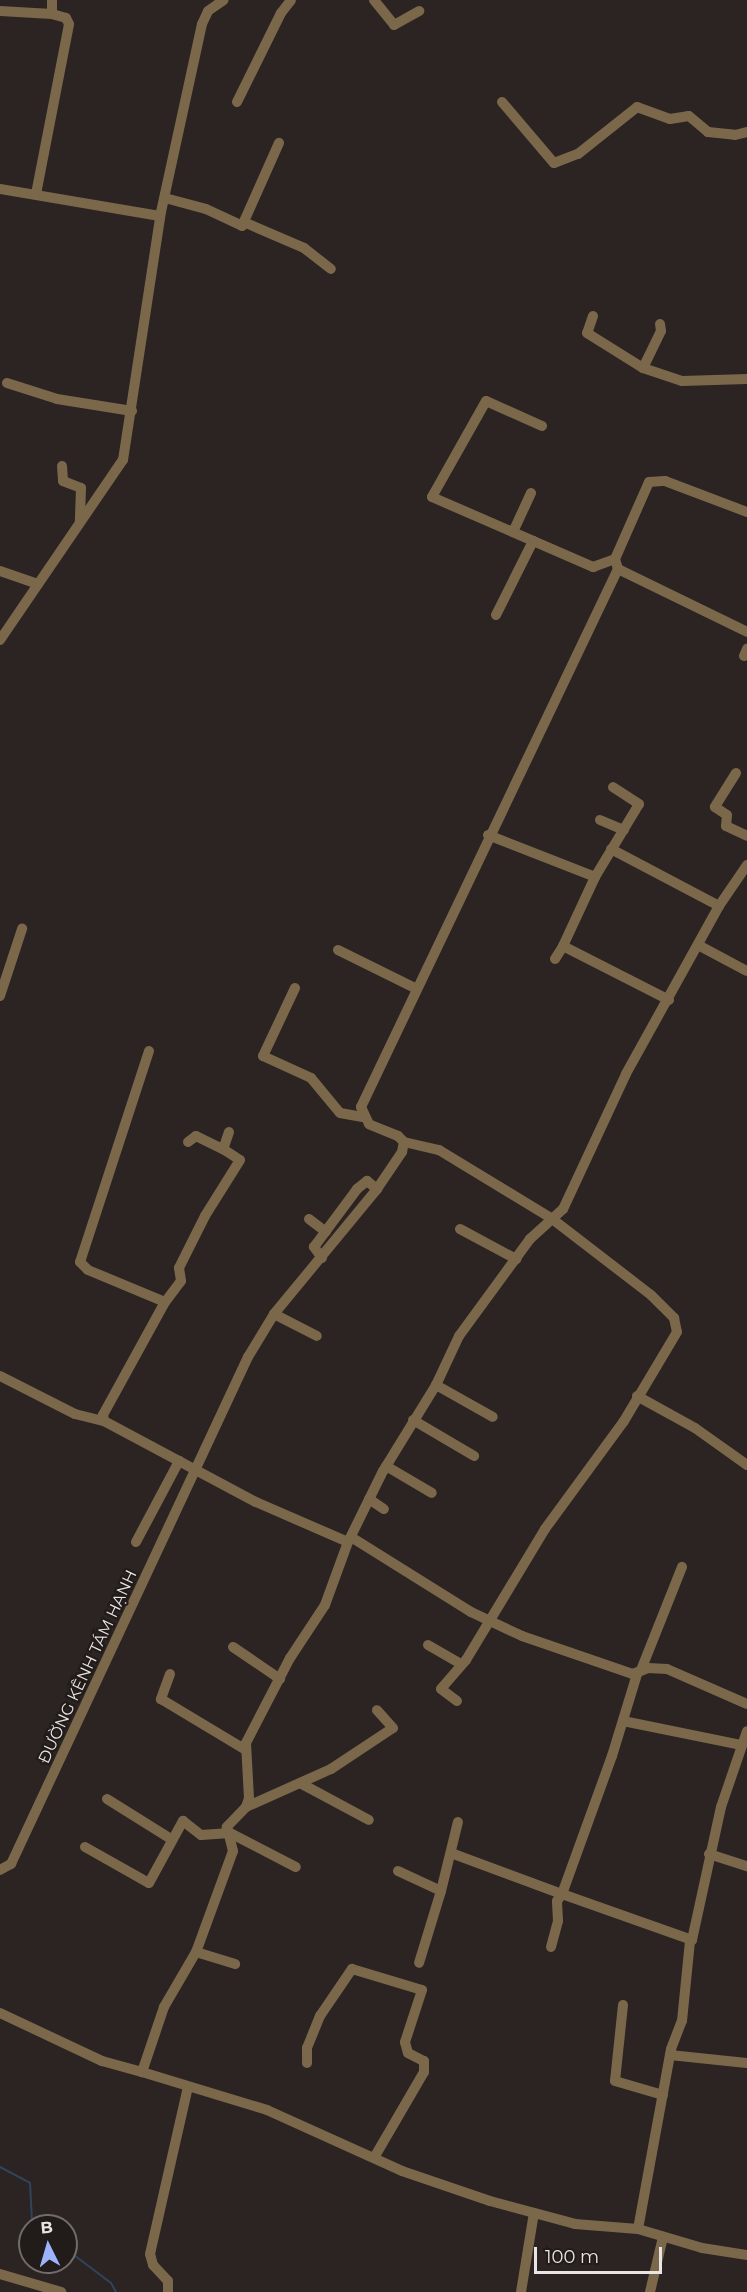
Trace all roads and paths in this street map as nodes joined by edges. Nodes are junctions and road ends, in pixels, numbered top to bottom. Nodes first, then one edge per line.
1 (52, 0) edge
2 (224, 0) edge
3 (291, 0) edge
4 (374, 0) edge
5 (0, 11) edge
6 (419, 11) dead end
7 (52, 14) junction
8 (237, 102) dead end
9 (502, 102) dead end
10 (747, 132) edge
11 (279, 142) dead end
12 (0, 189) edge
13 (36, 194) junction
14 (165, 198) junction
15 (160, 216) junction
16 (246, 223) junction
17 (331, 269) dead end
18 (593, 316) dead end
19 (660, 324) dead end
20 (643, 368) junction
21 (747, 379) edge
22 (8, 383) dead end
23 (132, 411) junction
24 (542, 426) dead end
25 (62, 466) dead end
26 (531, 494) dead end
27 (747, 512) edge
28 (80, 522) junction
29 (513, 532) junction
30 (534, 541) junction
31 (616, 564) junction
32 (0, 571) edge
33 (38, 584) junction
34 (496, 615) dead end
35 (747, 632) edge
36 (0, 640) edge
37 (736, 773) dead end
38 (613, 787) dead end
39 (600, 820) dead end
40 (624, 830) junction
41 (488, 835) junction
42 (747, 836) edge
43 (611, 849) junction
44 (747, 865) edge
45 (595, 877) junction
46 (718, 906) junction
47 (22, 929) dead end
48 (698, 945) junction
49 (563, 946) junction
50 (338, 950) dead end
51 (555, 959) dead end
52 (747, 971) edge
53 (295, 988) dead end
54 (417, 989) junction
55 (0, 996) edge
56 (669, 1000) junction
57 (149, 1051) dead end
58 (363, 1117) junction
59 (229, 1132) dead end
60 (404, 1142) junction
61 (188, 1143) dead end
62 (223, 1149) junction
63 (377, 1190) junction
64 (551, 1218) junction
65 (309, 1219) dead end
66 (460, 1229) dead end
67 (326, 1232) junction
68 (322, 1258) junction
69 (516, 1260) junction
70 (165, 1302) junction
71 (274, 1314) junction
72 (317, 1336) dead end
73 (0, 1376) edge
74 (436, 1385) junction
75 (637, 1396) junction
76 (493, 1417) dead end
77 (413, 1420) junction
78 (104, 1421) junction
79 (474, 1456) dead end
80 (179, 1461) junction
81 (747, 1465) edge
82 (386, 1466) junction
83 (195, 1469) junction
84 (432, 1493) dead end
85 (369, 1499) junction
86 (384, 1509) dead end
87 (350, 1540) junction
88 (136, 1542) dead end
89 (682, 1567) dead end
90 (490, 1621) junction
91 (428, 1645) dead end
92 (233, 1647) dead end
93 (462, 1665) junction
94 (639, 1672) junction
95 (170, 1674) dead end
96 (279, 1679) junction
97 (457, 1701) dead end
98 (747, 1704) edge
99 (377, 1710) dead end
100 (623, 1721) junction
101 (747, 1731) edge
102 (741, 1745) junction
103 (246, 1750) junction
104 (300, 1783) junction
105 (107, 1799) dead end
106 (246, 1807) junction
107 (369, 1820) dead end
108 (458, 1822) dead end
109 (230, 1833) junction
110 (171, 1839) junction
111 (85, 1847) dead end
112 (451, 1853) junction
113 (709, 1854) junction
114 (747, 1866) edge
115 (296, 1868) dead end
116 (0, 1870) edge
117 (398, 1871) dead end
118 (441, 1891) junction
119 (562, 1894) junction
120 (690, 1941) junction
121 (551, 1947) dead end
122 (196, 1952) junction
123 (419, 1963) dead end
124 (235, 1964) dead end
125 (623, 2005) dead end
126 (0, 2013) edge
127 (670, 2055) junction
128 (307, 2063) dead end
129 (747, 2063) edge
130 (142, 2072) junction
131 (188, 2086) junction
132 (663, 2095) junction
133 (374, 2158) junction
134 (534, 2213) junction
135 (638, 2229) junction
136 (663, 2237) junction
137 (747, 2255) edge
138 (0, 2274) edge
139 (61, 2292) edge
140 (168, 2292) edge
141 (521, 2292) edge
142 (650, 2292) edge

1 - 7 street
2 - 14 street
3 - 8 street
4 - 6 street
5 - 7 street
7 - 13 street
9 - 10 street
11 - 16 street
12 - 13 street
13 - 15 street
14 - 15 street
14 - 16 street
15 - 23 street
16 - 17 street
18 - 20 street
19 - 20 street
20 - 21 street
22 - 23 street
23 - 28 street
24 - 29 street
25 - 28 street
26 - 29 street
27 - 31 street
28 - 33 street
29 - 30 street
30 - 31 street
30 - 34 street
31 - 35 street
31 - 41 street
32 - 33 street
33 - 36 street
37 - 42 street
38 - 40 street
39 - 40 street
40 - 43 street
41 - 45 street
41 - 54 street
43 - 45 street
43 - 46 street
44 - 46 street
45 - 49 street
46 - 48 street
47 - 55 street
48 - 52 street
48 - 56 street
49 - 51 street
49 - 56 street
50 - 54 street
53 - 58 street
54 - 58 street
56 - 64 street
57 - 70 street
58 - 60 street
59 - 62 street
60 - 63 street, ĐƯỜNG KÊNH TÁM HẠNH
60 - 64 street
61 - 62 street
62 - 70 street
63 - 67 street
63 - 68 street, ĐƯỜNG KÊNH TÁM HẠNH
64 - 69 street
64 - 75 street
65 - 67 street
66 - 69 street
67 - 68 street
68 - 71 street, ĐƯỜNG KÊNH TÁM HẠNH
69 - 74 street
70 - 78 street
71 - 72 street
71 - 83 street, ĐƯỜNG KÊNH TÁM HẠNH
73 - 78 street
74 - 76 street
74 - 77 street
75 - 81 street
75 - 90 street
77 - 79 street
77 - 82 street
78 - 80 street
80 - 83 street
80 - 88 street
82 - 84 street
82 - 85 street
83 - 87 street
83 - 116 street, ĐƯỜNG KÊNH TÁM HẠNH
85 - 86 street
85 - 87 street
87 - 90 street
87 - 96 street
89 - 94 street
90 - 93 street
90 - 94 street
91 - 93 street
92 - 96 street
93 - 97 street
94 - 98 street
94 - 100 street
95 - 103 street
96 - 103 street
99 - 104 street
100 - 102 street
100 - 119 street
101 - 102 street
102 - 113 street
103 - 106 street
104 - 106 street
104 - 107 street
105 - 110 street
106 - 109 street
108 - 112 street
109 - 110 street
109 - 115 street
109 - 122 street
110 - 111 street
112 - 118 street
112 - 119 street
113 - 114 street
113 - 120 street
117 - 118 street
118 - 123 street
119 - 120 street
119 - 121 street
120 - 127 street
122 - 124 street
122 - 130 street
125 - 132 street
126 - 130 street
127 - 129 street
127 - 132 street
128 - 133 street
130 - 131 street
131 - 133 street
131 - 140 street
132 - 135 street
133 - 134 street
134 - 135 street
134 - 141 street
135 - 136 street
136 - 137 street
136 - 142 street
138 - 139 street

